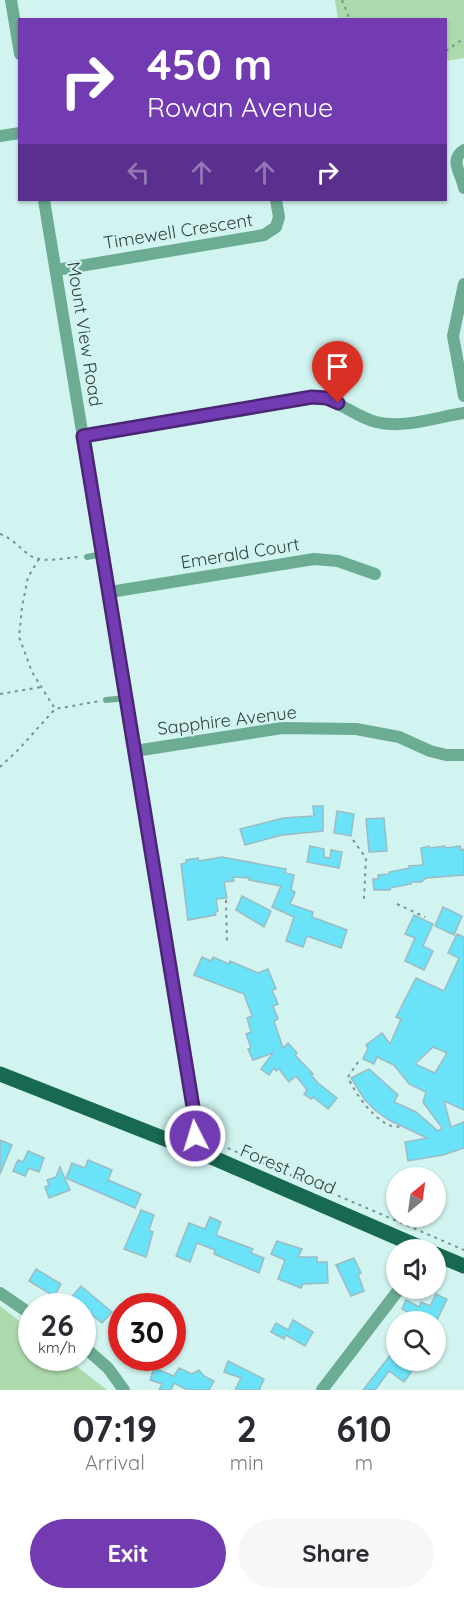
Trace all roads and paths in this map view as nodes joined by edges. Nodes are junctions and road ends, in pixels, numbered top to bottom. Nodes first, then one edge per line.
1 (10, 0) edge
2 (342, 0) edge
3 (349, 18) edge
4 (464, 38) edge
5 (18, 43) edge
6 (447, 50) edge
7 (18, 133) edge
8 (0, 136) edge
9 (464, 150) edge
10 (464, 188) edge
11 (44, 201) edge
12 (276, 201) edge
13 (56, 270) junction
14 (464, 284) edge
15 (464, 396) edge
16 (464, 413) edge
17 (83, 436) junction
18 (0, 534) edge
19 (102, 554) junction
20 (87, 557) joint
21 (39, 559) junction
22 (375, 574) dead end
23 (110, 592) junction
24 (42, 687) junction
25 (0, 694) edge
26 (126, 698) junction
27 (106, 700) joint
28 (55, 709) junction
29 (135, 751) junction
30 (464, 756) edge
31 (0, 767) edge
32 (353, 840) dead end
33 (364, 899) dead end
34 (226, 900) dead end
35 (397, 904) dead end
36 (425, 917) dead end
37 (227, 944) dead end
38 (358, 1062) dead end
39 (0, 1074) edge
40 (402, 1126) dead end
41 (209, 1140) dead end
42 (191, 1149) junction
43 (402, 1239) edge
44 (464, 1250) edge
45 (446, 1259) edge
46 (464, 1266) edge
47 (0, 1293) edge
48 (392, 1299) edge
49 (18, 1305) edge
50 (96, 1358) edge
51 (124, 1390) edge
52 (322, 1390) edge

1 - 5 street
2 - 3 path
4 - 6 path
7 - 8 street
9 - 10 street
11 - 13 street, Mount View Road
12 - 13 street, Timewell Crescent
13 - 17 street, Mount View Road
14 - 15 street
16 - 17 street
17 - 19 street, Mount View Road
18 - 21 path
19 - 20 lane
19 - 23 street, Mount View Road
20 - 21 path
21 - 24 path
22 - 23 street, Emerald Court
23 - 26 street, Mount View Road
24 - 25 path
24 - 28 path
26 - 27 lane
26 - 29 street, Mount View Road
27 - 28 path
28 - 31 path
29 - 30 street, Sapphire Avenue
29 - 42 street, Mount View Road
32 - 33 path
34 - 37 path
35 - 36 path
38 - 40 path
39 - 42 main road, Forest Road
41 - 44 path
42 - 43 main road, Forest Road
45 - 46 main road
47 - 49 street
48 - 52 street
50 - 51 street

